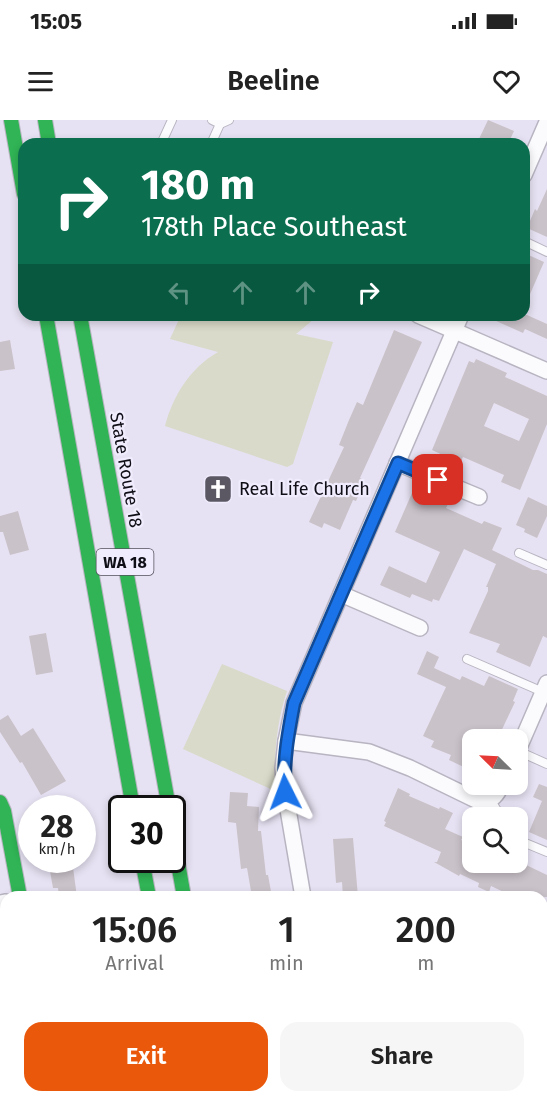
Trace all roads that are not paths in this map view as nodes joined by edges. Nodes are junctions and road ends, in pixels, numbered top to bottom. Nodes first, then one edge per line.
1 (11, 120) edge
2 (45, 120) edge
3 (172, 120) edge
4 (212, 120) edge
5 (229, 120) edge
6 (547, 122) edge
7 (220, 124) junction
8 (48, 138) edge
9 (164, 138) edge
10 (214, 138) edge
11 (18, 160) edge
12 (530, 161) edge
13 (530, 245) edge
14 (547, 252) edge
15 (47, 321) edge
16 (81, 321) edge
17 (432, 321) edge
18 (458, 321) edge
19 (454, 330) junction
20 (547, 371) edge
21 (398, 463) junction
22 (479, 497) dead end
23 (519, 553) dead end
24 (547, 566) edge
25 (341, 594) junction
26 (420, 628) dead end
27 (467, 659) dead end
28 (545, 688) edge
29 (527, 729) edge
30 (286, 741) junction
31 (528, 755) edge
32 (547, 764) edge
33 (131, 795) edge
34 (167, 795) edge
35 (496, 795) edge
36 (491, 801) junction
37 (0, 802) edge
38 (495, 807) edge
39 (528, 844) edge
40 (547, 852) edge
41 (144, 873) edge
42 (180, 873) edge
43 (19, 891) edge
44 (148, 891) edge
45 (183, 891) edge
46 (302, 891) edge

1 - 11 main road
2 - 8 main road
3 - 9 lane
4 - 7 lane
5 - 7 lane
6 - 12 street
7 - 10 lane
13 - 14 lane
15 - 33 main road, WA 18
16 - 34 main road, State Route 18 / WA 18
17 - 19 street
18 - 19 street
19 - 20 street
19 - 21 street
21 - 22 street
21 - 25 street
23 - 24 lane
25 - 26 street
25 - 30 street
27 - 28 lane
28 - 29 street
30 - 36 street
30 - 46 street
31 - 32 lane
35 - 36 street
36 - 38 lane
37 - 43 main road
39 - 40 lane
41 - 44 main road
42 - 45 main road

